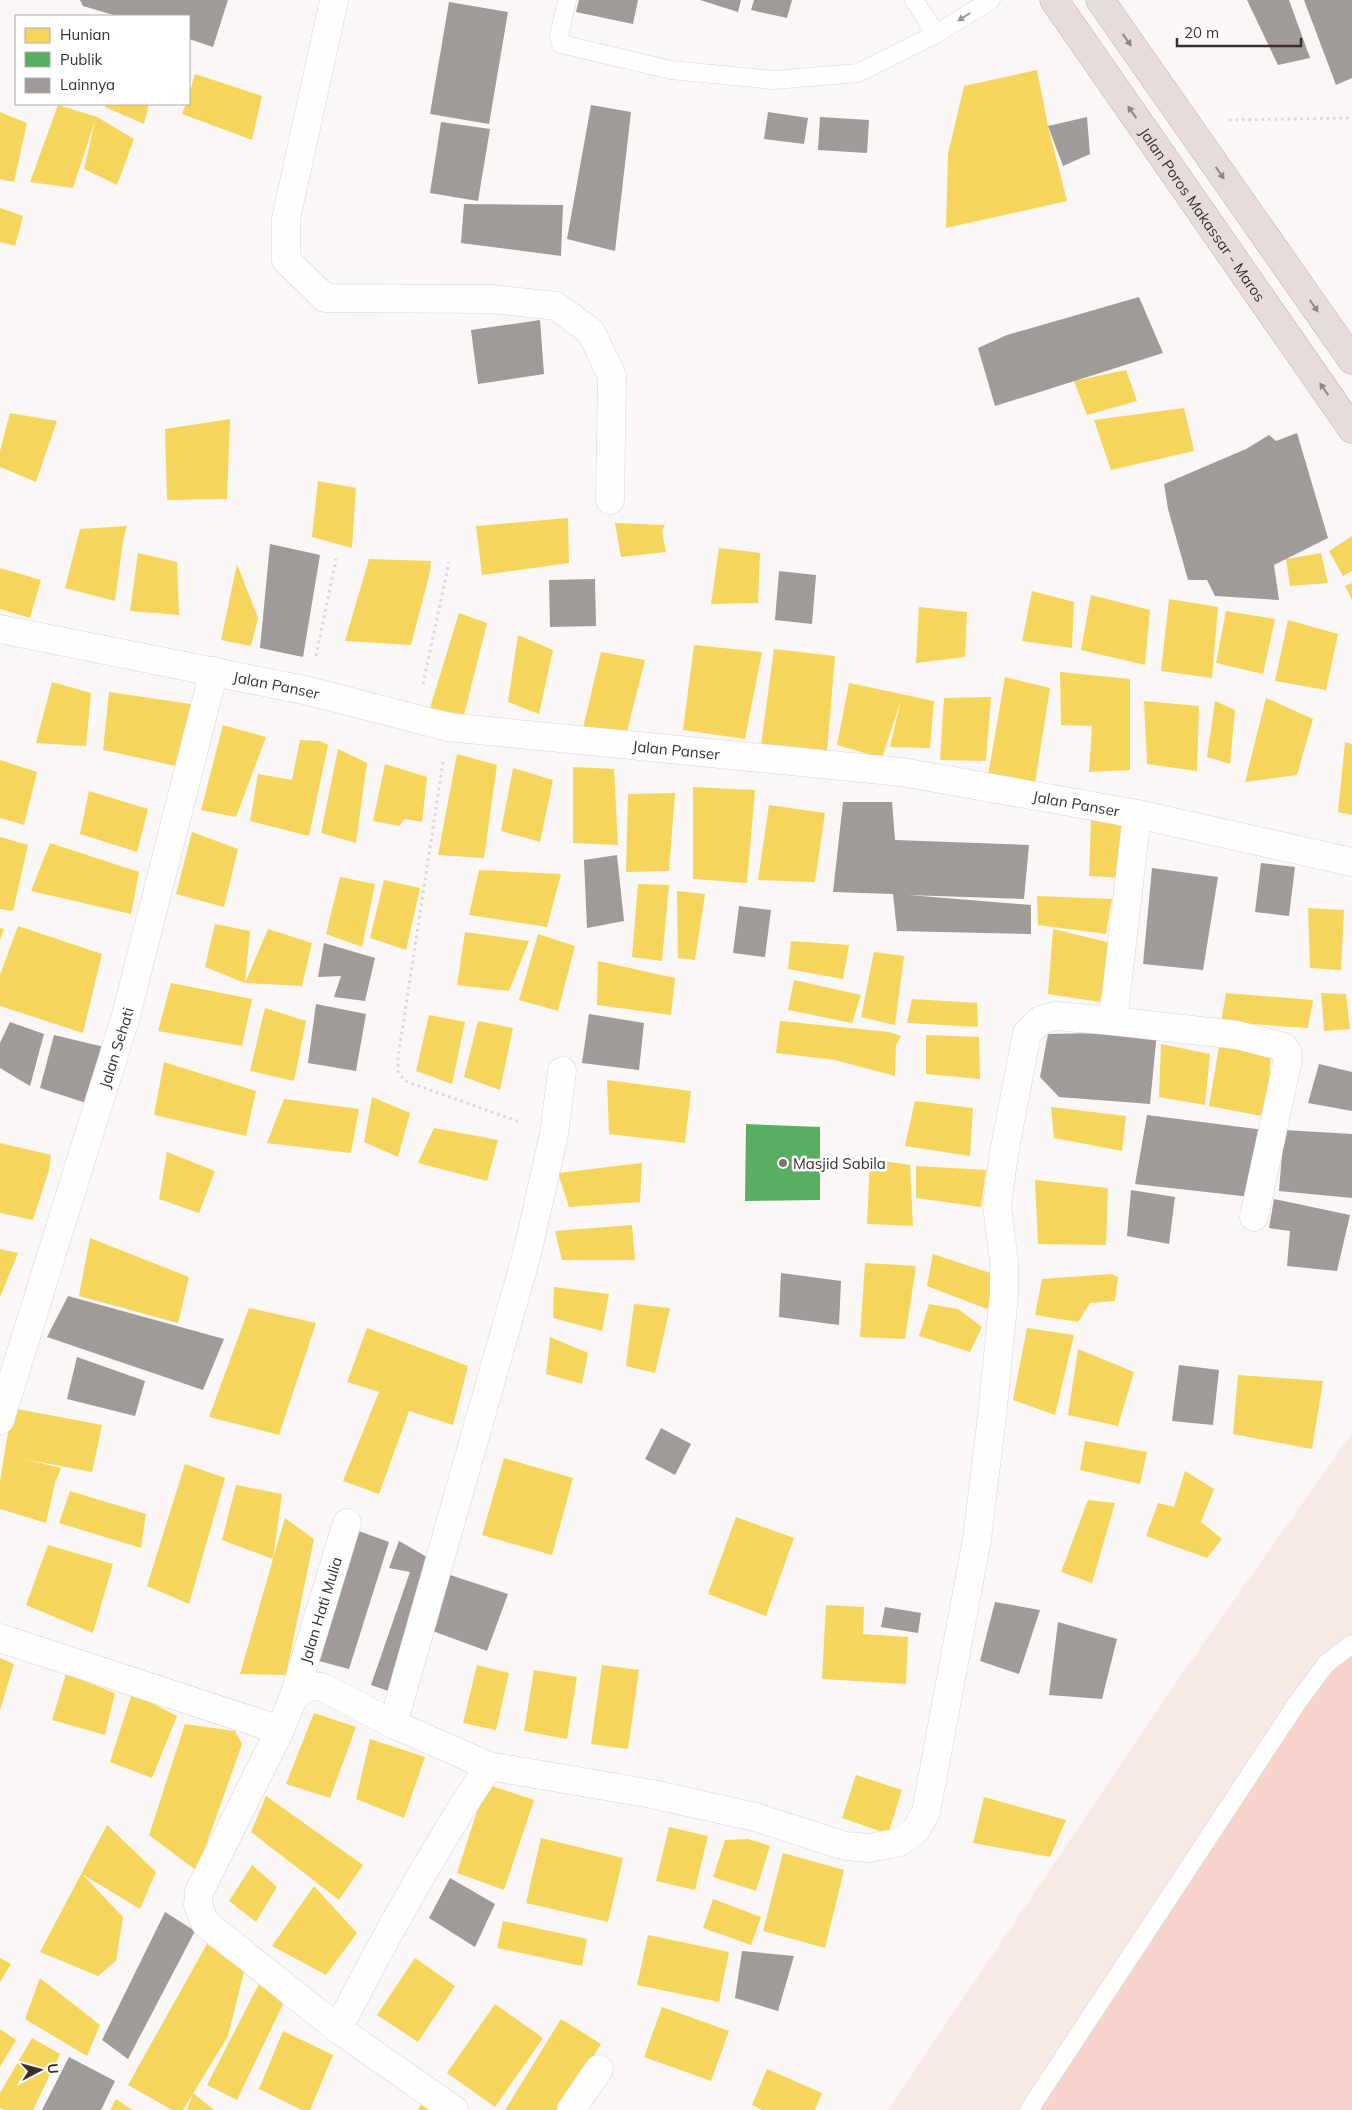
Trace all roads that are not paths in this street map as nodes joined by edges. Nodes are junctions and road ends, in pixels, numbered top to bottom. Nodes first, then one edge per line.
1 (334, 0) edge
2 (567, 0) edge
3 (914, 0) edge
4 (991, 0) edge
5 (1054, 0) edge
6 (1100, 0) edge
7 (936, 34) junction
8 (1352, 360) edge
9 (1352, 429) edge
10 (610, 500) dead end
11 (0, 629) edge
12 (214, 671) junction
13 (1137, 814) junction
14 (1352, 862) edge
15 (1113, 1021) junction
16 (562, 1071) dead end
17 (1254, 1217) dead end
18 (0, 1420) edge
19 (347, 1523) dead end
20 (0, 1638) edge
21 (1352, 1644) edge
22 (294, 1696) junction
23 (393, 1724) junction
24 (280, 1730) junction
25 (489, 1766) junction
26 (338, 2029) junction
27 (599, 2069) dead end
28 (454, 2110) edge
29 (571, 2110) edge
30 (1028, 2110) edge

1 - 10 street
2 - 7 lane
3 - 7 lane
4 -> 7 lane
9 -> 5 highway, Jalan Poros Makassar - Maros
6 -> 8 highway
11 - 12 street, Jalan Panser
12 - 13 street, Jalan Panser
12 - 18 street, Jalan Sehati
13 - 14 street, Jalan Panser
13 - 15 street
15 - 17 street
15 - 25 street
16 - 23 street
19 - 22 street, Jalan Hati Mulia
20 - 24 street
21 - 30 lane
22 - 23 street
22 - 24 street, Jalan Hati Mulia
23 - 25 street
24 - 26 street, Jalan Hati Mulia
25 - 26 street
26 - 28 street, Jalan Hati Mulia
27 - 29 street

